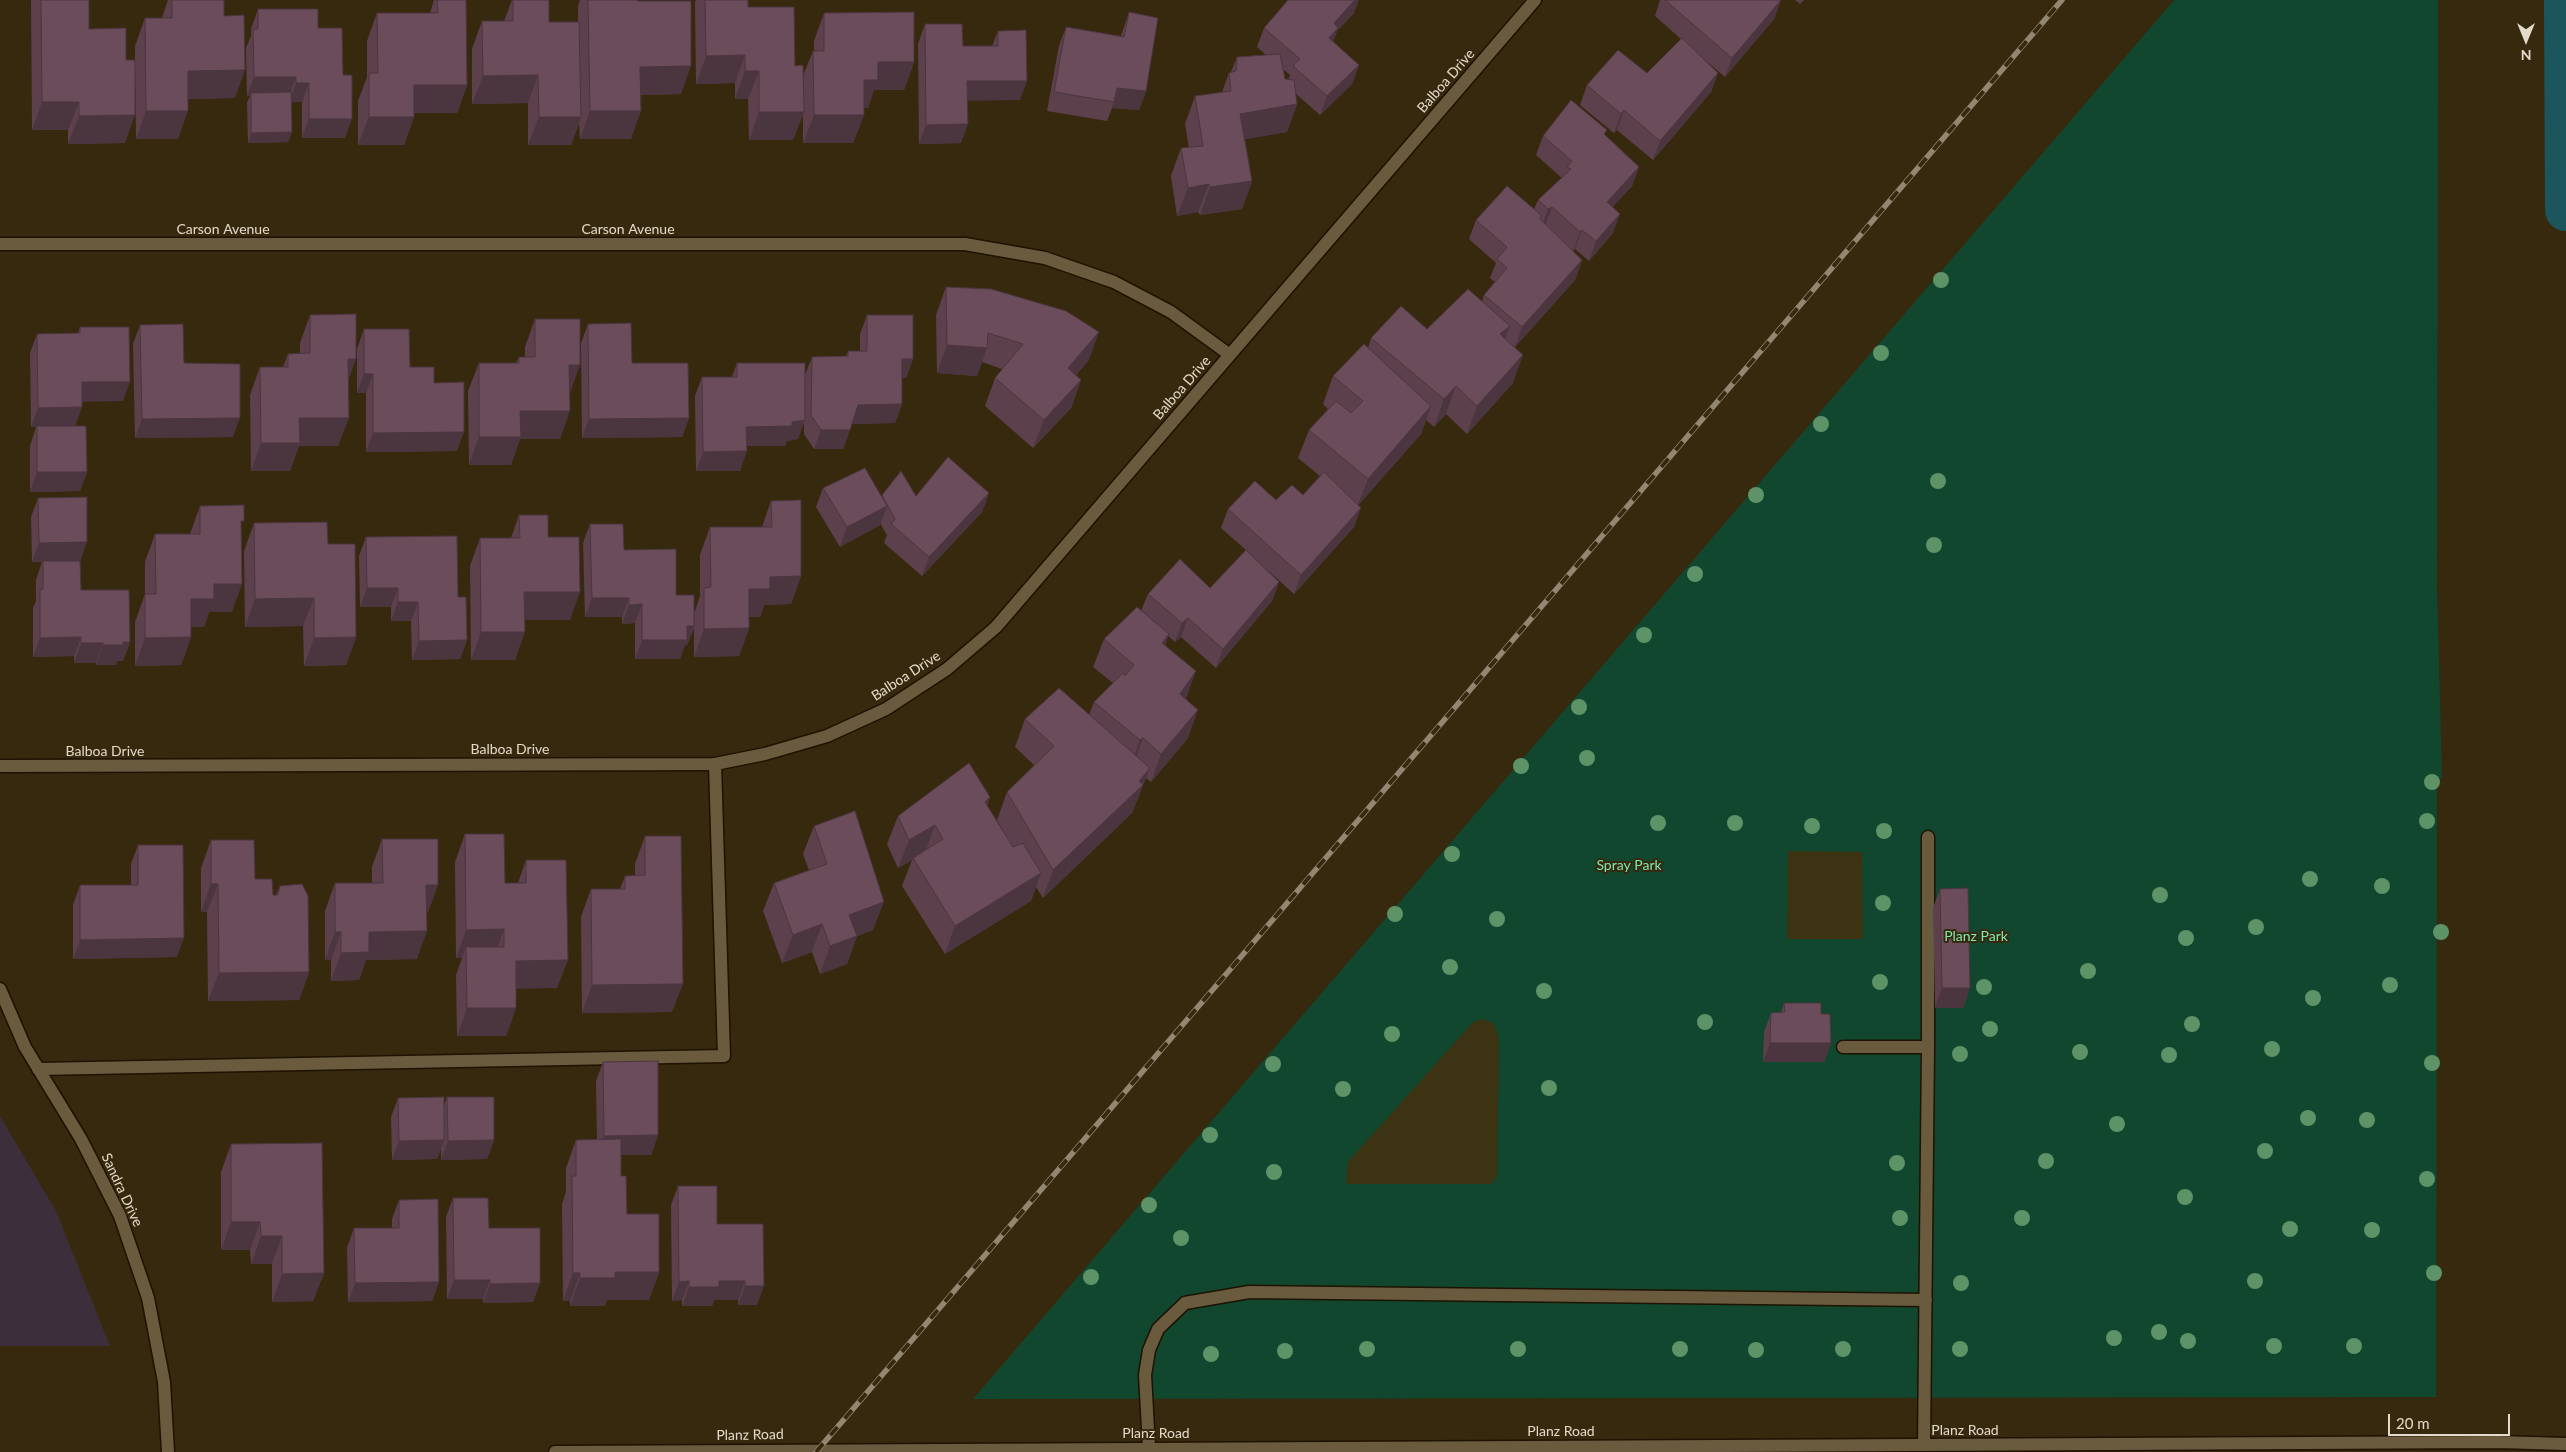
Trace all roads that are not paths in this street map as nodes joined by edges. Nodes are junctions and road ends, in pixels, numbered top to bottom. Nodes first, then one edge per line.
1 (1535, 0) edge
2 (0, 244) edge
3 (1230, 355) junction
4 (715, 764) junction
5 (0, 766) edge
6 (1928, 837) dead end
7 (0, 989) edge
8 (1843, 1047) dead end
9 (1928, 1047) junction
10 (38, 1068) junction
11 (1926, 1300) junction
12 (2566, 1444) edge
13 (1924, 1446) junction
14 (2425, 1447) edge
15 (1149, 1450) edge
16 (168, 1452) edge
17 (555, 1452) edge

1 - 3 street, Balboa Drive
2 - 3 street, Carson Avenue
3 - 4 street, Balboa Drive
4 - 5 street, Balboa Drive
4 - 10 street
6 - 9 street
7 - 10 street, Sandra Drive
8 - 9 street
9 - 11 street
10 - 16 street, Sandra Drive
11 - 13 street
11 - 15 street
12 - 14 street, Planz Road
13 - 14 street, Planz Road
13 - 15 street, Planz Road
15 - 17 street, Planz Road

